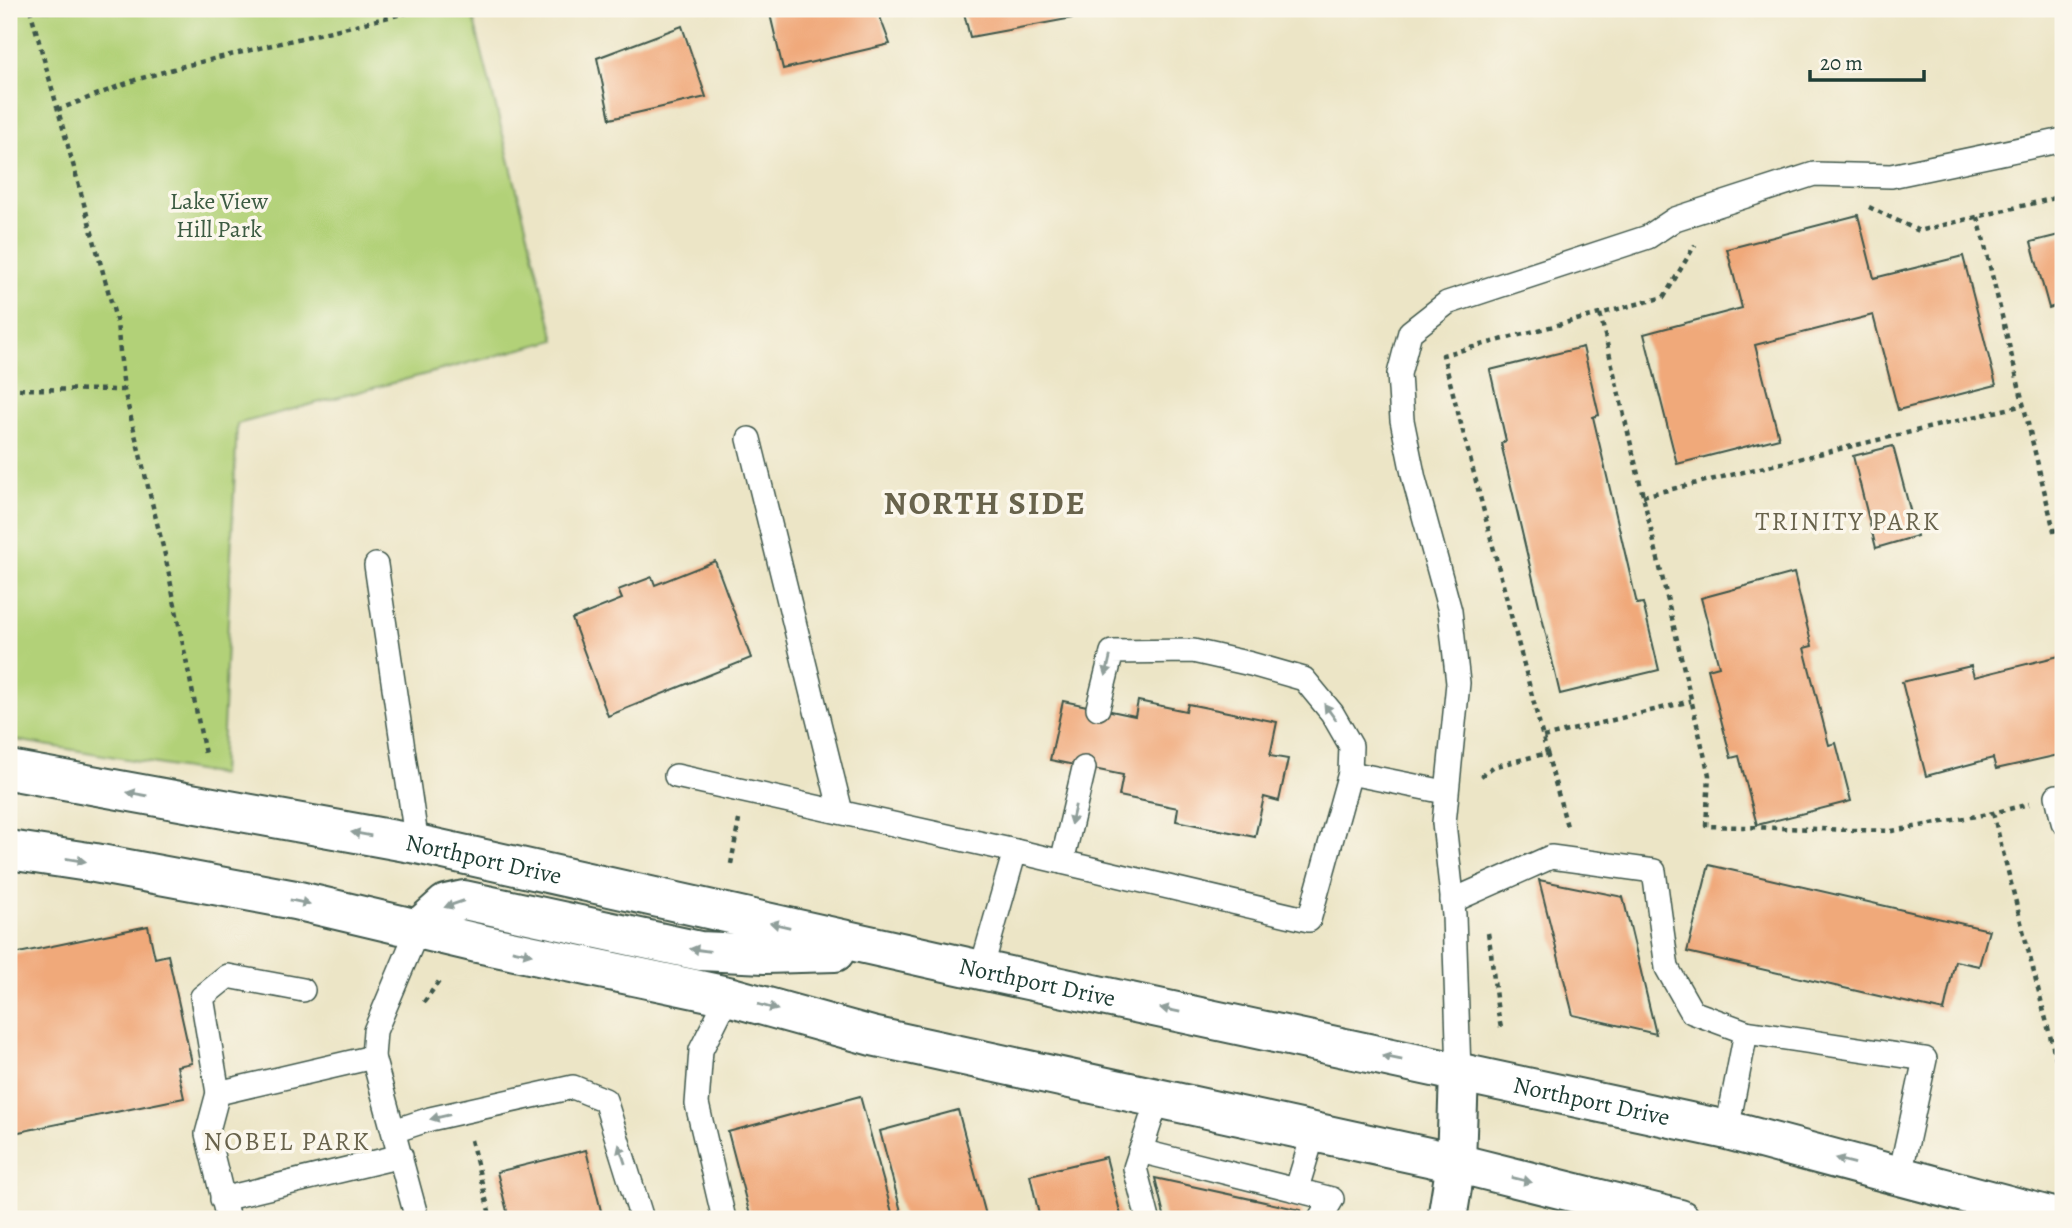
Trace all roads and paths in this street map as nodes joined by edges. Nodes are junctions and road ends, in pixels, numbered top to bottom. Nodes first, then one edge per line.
1 (30, 9) edge
2 (423, 9) edge
3 (57, 110) junction
4 (2063, 140) edge
5 (2063, 196) edge
6 (1860, 203) dead end
7 (1978, 216) junction
8 (1696, 243) dead end
9 (1600, 314) junction
10 (9, 389) edge
11 (124, 390) junction
12 (2024, 405) junction
13 (749, 439) dead end
14 (1643, 496) junction
15 (2055, 535) dead end
16 (376, 565) dead end
17 (1691, 701) junction
18 (1098, 708) dead end
19 (1543, 737) junction
20 (1547, 753) junction
21 (205, 754) dead end
22 (1084, 768) dead end
23 (9, 771) edge
24 (1350, 774) junction
25 (676, 776) dead end
26 (1473, 782) dead end
27 (745, 791) junction
28 (1445, 792) junction
29 (2056, 796) joint
30 (841, 813) junction
31 (1993, 813) junction
32 (2063, 822) edge
33 (417, 844) junction
34 (9, 850) edge
35 (1015, 851) junction
36 (1577, 860) junction
37 (1062, 862) junction
38 (731, 864) dead end
39 (1480, 889) junction
40 (1452, 901) junction
41 (418, 929) junction
42 (890, 950) junction
43 (981, 970) junction
44 (303, 990) dead end
45 (728, 996) junction
46 (1502, 1032) dead end
47 (1746, 1032) junction
48 (373, 1057) junction
49 (1459, 1073) junction
50 (2063, 1086) edge
51 (218, 1093) junction
52 (1157, 1098) junction
53 (1727, 1130) junction
54 (394, 1131) junction
55 (1314, 1132) junction
56 (1140, 1151) junction
57 (401, 1156) junction
58 (1456, 1163) junction
59 (1900, 1175) junction
60 (1297, 1188) junction
61 (225, 1209) edge
62 (417, 1219) edge
63 (642, 1219) edge
64 (724, 1219) edge
65 (1148, 1219) edge
66 (1320, 1219) edge
67 (1447, 1219) edge
68 (1680, 1219) edge
69 (2062, 1219) edge

1 - 3 path
2 - 3 path
3 - 11 path
4 - 28 lane
5 - 7 path
6 - 7 path
7 - 12 path
8 - 9 path
9 - 14 path
9 - 19 path
10 - 11 path
11 - 21 path
12 - 14 path
12 - 15 path
13 - 30 lane
14 - 17 path
16 - 33 lane
17 - 19 path
17 - 31 path
24 -> 18 lane
19 - 20 path
20 - 26 path
20 - 36 path
22 -> 37 lane
33 -> 23 main road, Northport Drive
24 - 28 lane
24 - 37 lane
25 - 27 lane
27 - 30 lane
27 - 38 path
28 - 40 lane
29 - 31 path
29 - 32 lane
30 - 35 lane
31 - 50 path
42 -> 33 main road, Northport Drive
34 -> 41 main road
35 - 37 lane
35 - 43 lane
36 - 39 lane
36 - 47 lane
39 - 40 lane
39 - 46 path
40 - 49 lane
42 -> 41 main road
41 -> 45 main road
41 - 48 lane
42 - 43 main road, Northport Drive
49 -> 43 main road, Northport Drive
44 - 51 lane
45 -> 52 main road
45 - 64 lane
47 - 53 lane
47 - 59 lane
48 - 51 lane
48 - 54 lane
49 - 53 main road, Northport Drive
49 - 58 main road
51 - 61 lane
52 - 55 main road
52 - 56 lane
59 -> 53 main road, Northport Drive
54 - 57 lane
63 -> 54 lane
55 - 58 main road
55 - 60 lane
56 - 60 lane
56 - 65 lane
57 - 61 lane
57 - 62 lane
58 - 67 main road
58 -> 68 main road
59 - 69 main road, Northport Drive
60 - 66 lane

